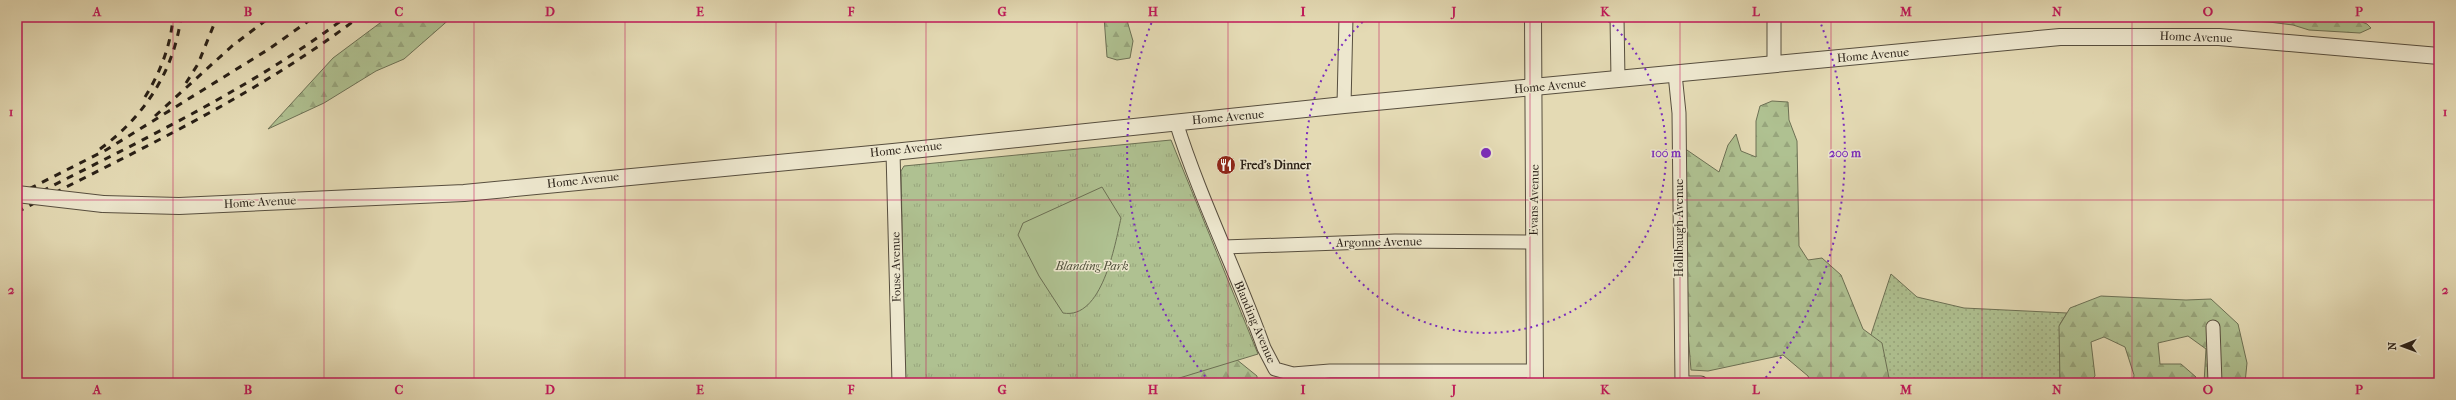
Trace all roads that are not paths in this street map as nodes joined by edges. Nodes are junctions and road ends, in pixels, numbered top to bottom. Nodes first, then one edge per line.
1 (1346, 17) edge
2 (1534, 17) edge
3 (1617, 17) edge
4 (1774, 17) edge
5 (2439, 56) edge
6 (1774, 63) junction
7 (1675, 74) junction
8 (1618, 80) junction
9 (1534, 87) junction
10 (1344, 105) junction
11 (1176, 122) junction
12 (893, 152) junction
13 (17, 194) edge
14 (1534, 242) junction
15 (1224, 247) junction
16 (2213, 327) dead end
17 (1535, 377) edge
18 (899, 383) edge
19 (1682, 383) edge
20 (1701, 383) edge
21 (2215, 383) edge

1 - 10 street
2 - 9 street, Evans Avenue
3 - 8 street
4 - 6 street
5 - 6 street, Home Avenue
6 - 7 street, Home Avenue
7 - 8 street, Home Avenue
7 - 19 street, Hollibaugh Avenue
8 - 9 street, Home Avenue
9 - 10 street, Home Avenue
9 - 14 street, Evans Avenue
10 - 11 street, Home Avenue
11 - 12 street, Home Avenue
11 - 15 street, Blanding Avenue
12 - 13 street, Home Avenue, bridge
12 - 18 street, Fouse Avenue
14 - 15 street, Argonne Avenue
14 - 17 street, Evans Avenue
15 - 17 street, Blanding Avenue
16 - 21 street
19 - 20 street

